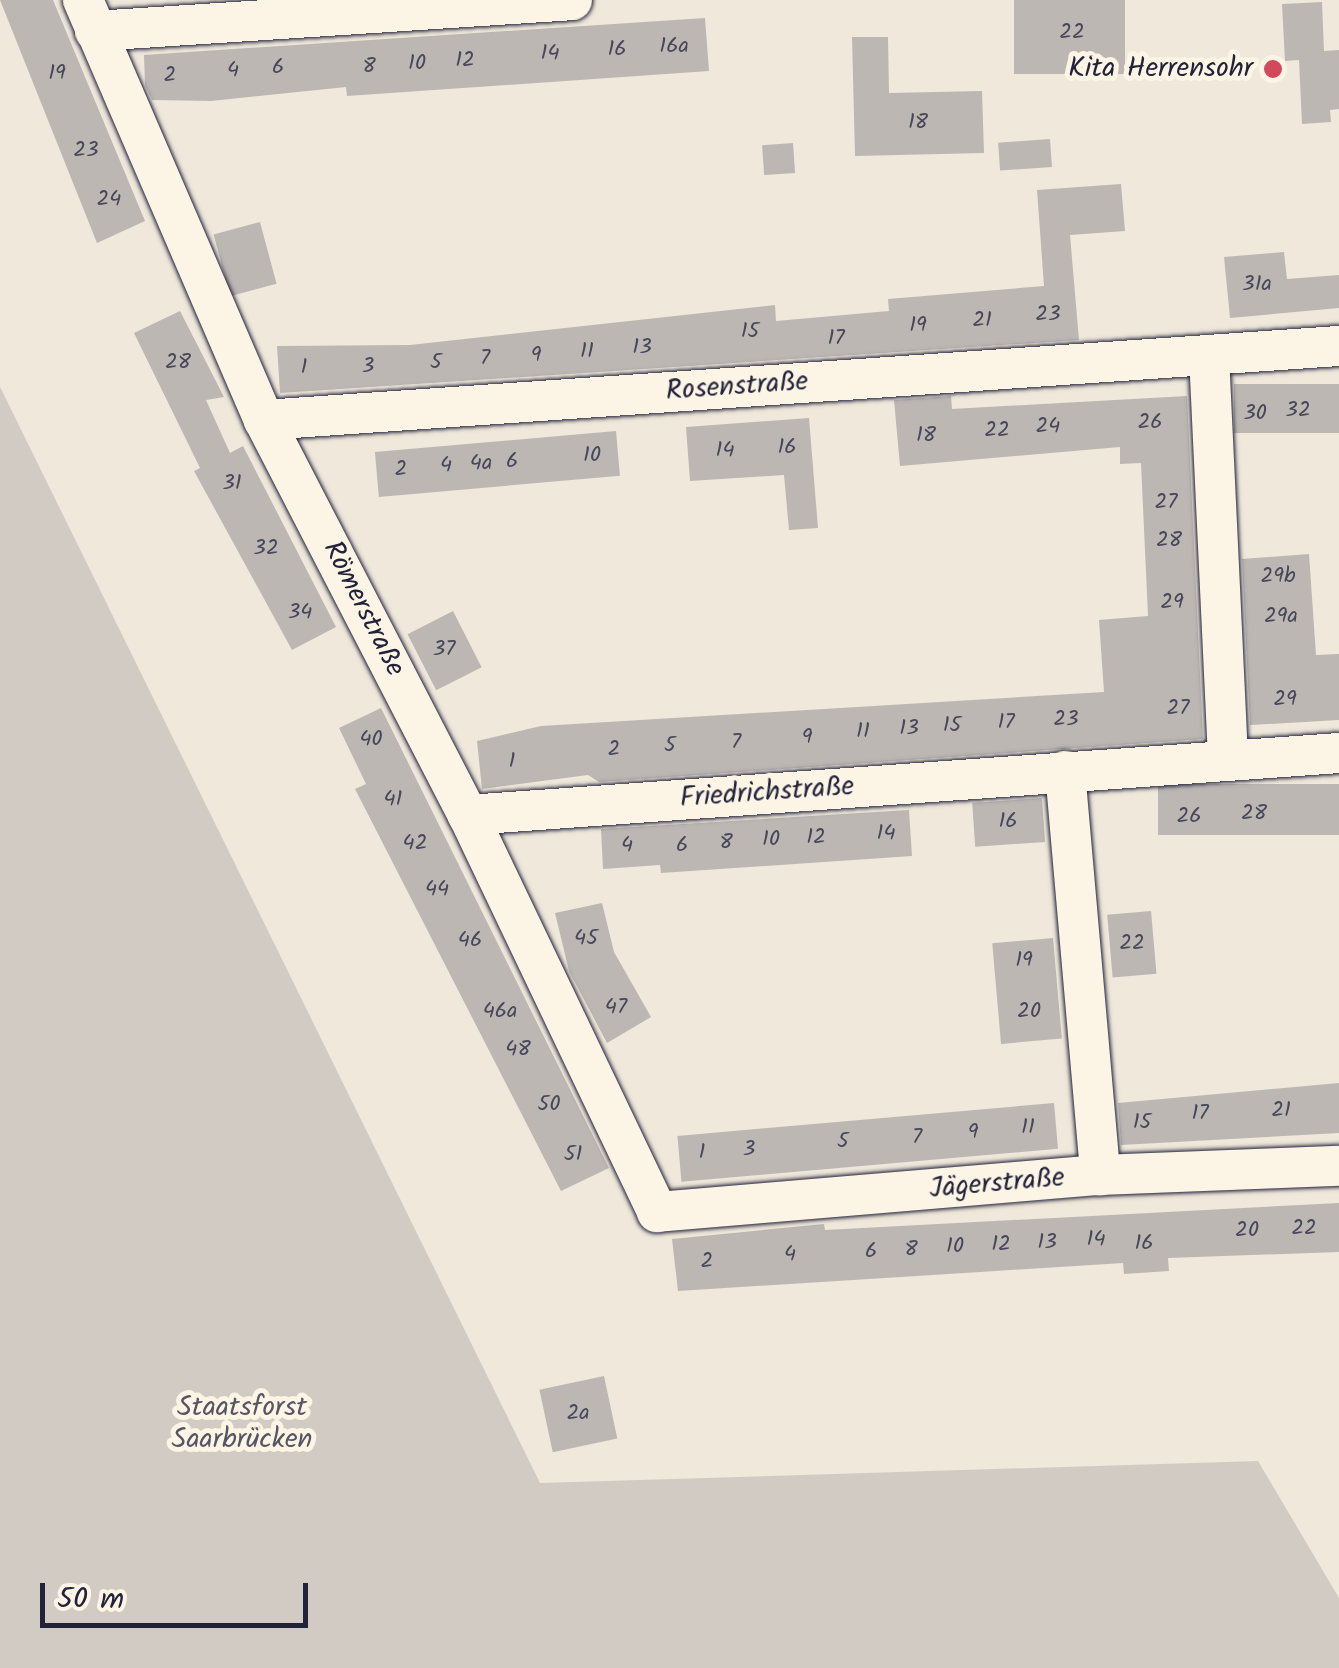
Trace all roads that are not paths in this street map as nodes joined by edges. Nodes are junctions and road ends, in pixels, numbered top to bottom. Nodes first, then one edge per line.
1 (572, 0) edge
2 (89, 16) edge
3 (1339, 346) edge
4 (1209, 355) junction
5 (264, 420) junction
6 (1339, 753) edge
7 (1228, 760) junction
8 (1066, 771) junction
9 (468, 814) junction
10 (1339, 1166) edge
11 (1100, 1176) junction
12 (656, 1212) joint

1 - 2 street
2 - 5 street, Römerstraße
3 - 4 street, Rosenstraße
4 - 5 street, Rosenstraße
4 - 7 street
5 - 9 street, Römerstraße
6 - 7 street, Friedrichstraße
7 - 8 street, Friedrichstraße
8 - 9 street, Friedrichstraße
8 - 11 street
9 - 12 street, Römerstraße
10 - 11 street, Jägerstraße
11 - 12 street, Jägerstraße

